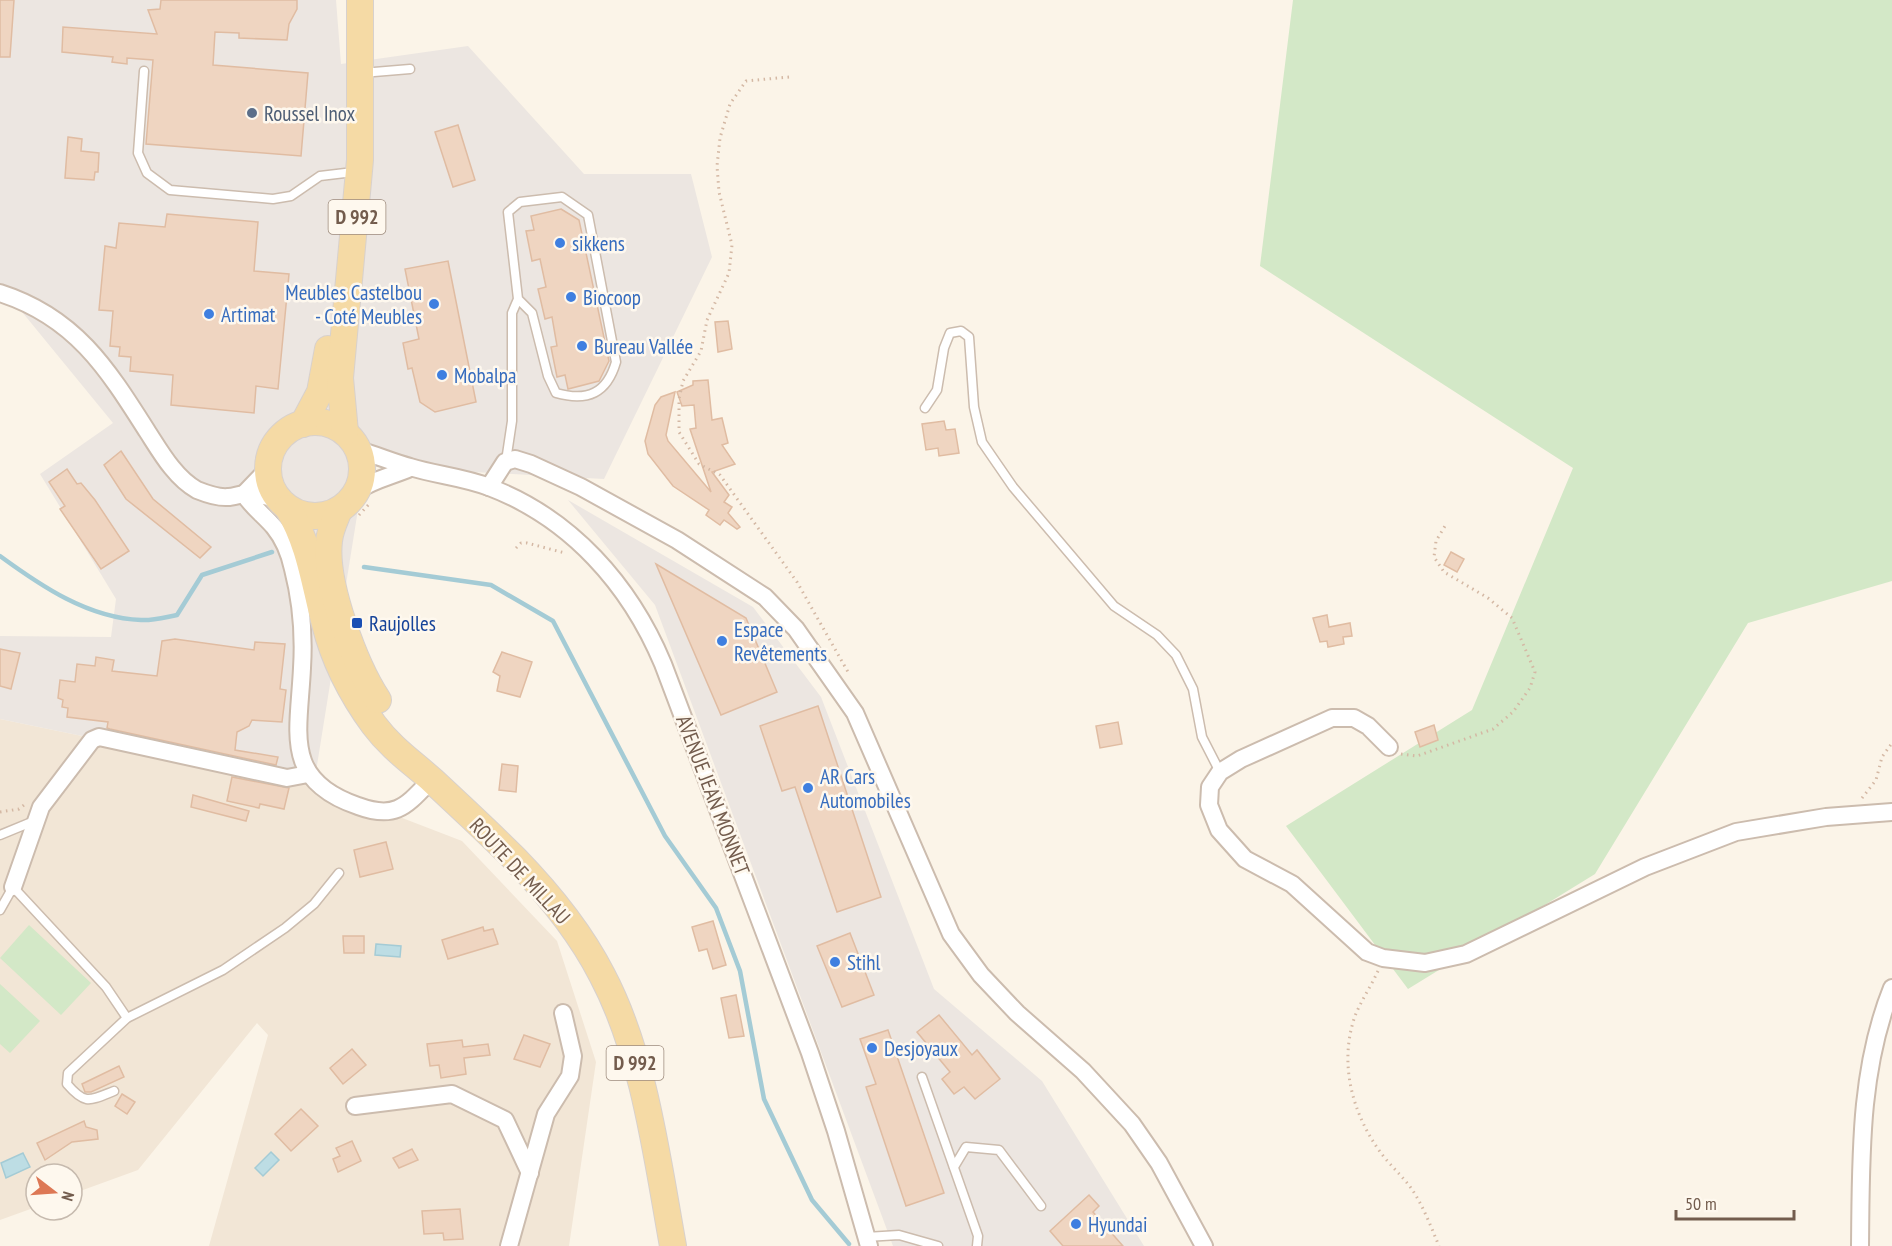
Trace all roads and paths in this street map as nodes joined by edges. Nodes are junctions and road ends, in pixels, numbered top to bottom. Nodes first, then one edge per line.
1 (347, 0) edge
2 (360, 0) edge
3 (410, 69) dead end
4 (144, 71) dead end
5 (362, 73) junction
6 (789, 77) dead end
7 (345, 172) junction
8 (6, 295) edge
9 (518, 299) junction
10 (925, 408) dead end
11 (303, 424) junction
12 (351, 441) junction
13 (506, 462) junction
14 (411, 468) junction
15 (268, 469) junction
16 (489, 487) junction
17 (367, 493) junction
18 (244, 494) junction
19 (283, 503) junction
20 (346, 516) junction
21 (1445, 525) dead end
22 (516, 548) dead end
23 (585, 548) junction
24 (853, 682) dead end
25 (1892, 743) edge
26 (1389, 747) joint
27 (1220, 772) junction
28 (308, 774) junction
29 (431, 780) junction
30 (1892, 812) edge
31 (1852, 815) junction
32 (34, 821) junction
33 (0, 835) edge
34 (339, 873) dead end
35 (13, 887) junction
36 (0, 910) edge
37 (1383, 958) junction
38 (1892, 988) edge
39 (563, 1013) dead end
40 (128, 1018) junction
41 (922, 1077) dead end
42 (114, 1091) dead end
43 (355, 1106) dead end
44 (954, 1167) junction
45 (530, 1173) junction
46 (1041, 1206) dead end
47 (867, 1241) edge
48 (509, 1246) edge
49 (674, 1246) edge
50 (938, 1246) edge
51 (977, 1246) edge
52 (1204, 1246) edge
53 (1439, 1246) edge
54 (1860, 1246) edge

1 - 7 main road, D 992
2 - 5 main road, D 992
3 - 5 lane
4 - 7 lane
5 - 12 main road, D 992
6 - 24 path
7 - 11 main road, D 992
8 - 18 street
9 - 9 lane
9 - 13 lane
10 - 27 lane
11 - 12 main road
11 - 15 main road
12 - 14 street, AVENUE JEAN MONNET
12 - 17 main road
13 - 16 street
13 - 52 street
14 - 16 street, AVENUE JEAN MONNET
14 - 17 street, AVENUE JEAN MONNET
15 - 18 street
15 - 19 main road, ROUTE DE MILLAU
16 - 23 street, AVENUE JEAN MONNET
17 - 20 main road
17 - 20 path
18 - 19 street
18 - 28 street
19 - 20 main road
19 - 29 main road, ROUTE DE MILLAU / D 992
20 - 29 main road, ROUTE DE MILLAU / D 992
21 - 26 path
22 - 23 path
23 - 47 street, AVENUE JEAN MONNET
25 - 31 path
26 - 27 street
27 - 37 street
28 - 29 street
28 - 32 street
29 - 49 main road, ROUTE DE MILLAU / D 992
30 - 31 street
31 - 37 street
32 - 33 lane
32 - 35 street
34 - 40 lane
35 - 36 lane
35 - 40 lane
37 - 53 path
38 - 54 street
39 - 45 street
40 - 42 lane
41 - 44 lane
43 - 45 street
44 - 46 lane
44 - 51 lane
45 - 48 street
47 - 50 lane

